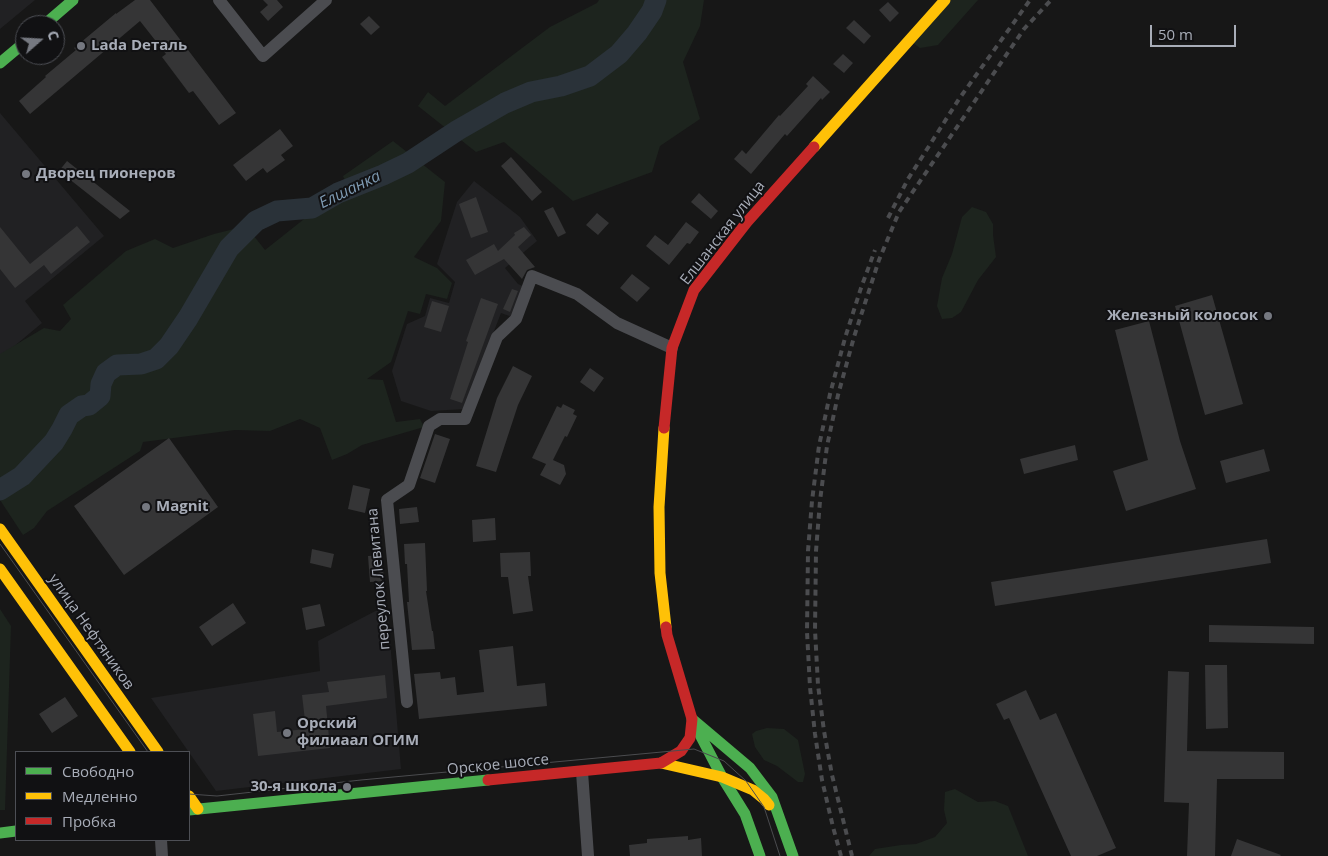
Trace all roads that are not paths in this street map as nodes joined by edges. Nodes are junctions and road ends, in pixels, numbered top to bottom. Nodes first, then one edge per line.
1 (73, 0) edge
2 (219, 0) edge
3 (326, 0) edge
4 (945, 0) edge
5 (56, 15) edge
6 (15, 50) edge
7 (0, 63) edge
8 (672, 348) junction
9 (3, 534) edge
10 (0, 569) edge
11 (407, 702) dead end
12 (692, 719) junction
13 (129, 751) edge
14 (157, 751) edge
15 (661, 763) junction
16 (582, 772) junction
17 (722, 777) junction
18 (193, 809) edge
19 (780, 819) junction
20 (15, 831) edge
21 (0, 833) edge
22 (161, 841) edge
23 (162, 856) edge
24 (588, 856) edge
25 (760, 856) edge
26 (793, 856) edge

1 - 5 main road
2 - 3 street
4 - 8 main road, Елшанская улица
6 - 7 main road
8 - 11 street, переулок Левитана
8 - 12 main road, Елшанская улица
9 - 14 main road, улица Нефтяников
10 - 13 main road
12 - 15 main road
12 - 17 main road, Елшанская улица
12 - 19 main road
15 - 16 main road, Орское шоссе
15 - 17 main road, Орское шоссе
16 - 18 main road, Орское шоссе
16 - 24 street
17 - 19 main road, Орское шоссе
17 - 25 main road
19 - 26 main road
20 - 21 main road
22 - 23 street

